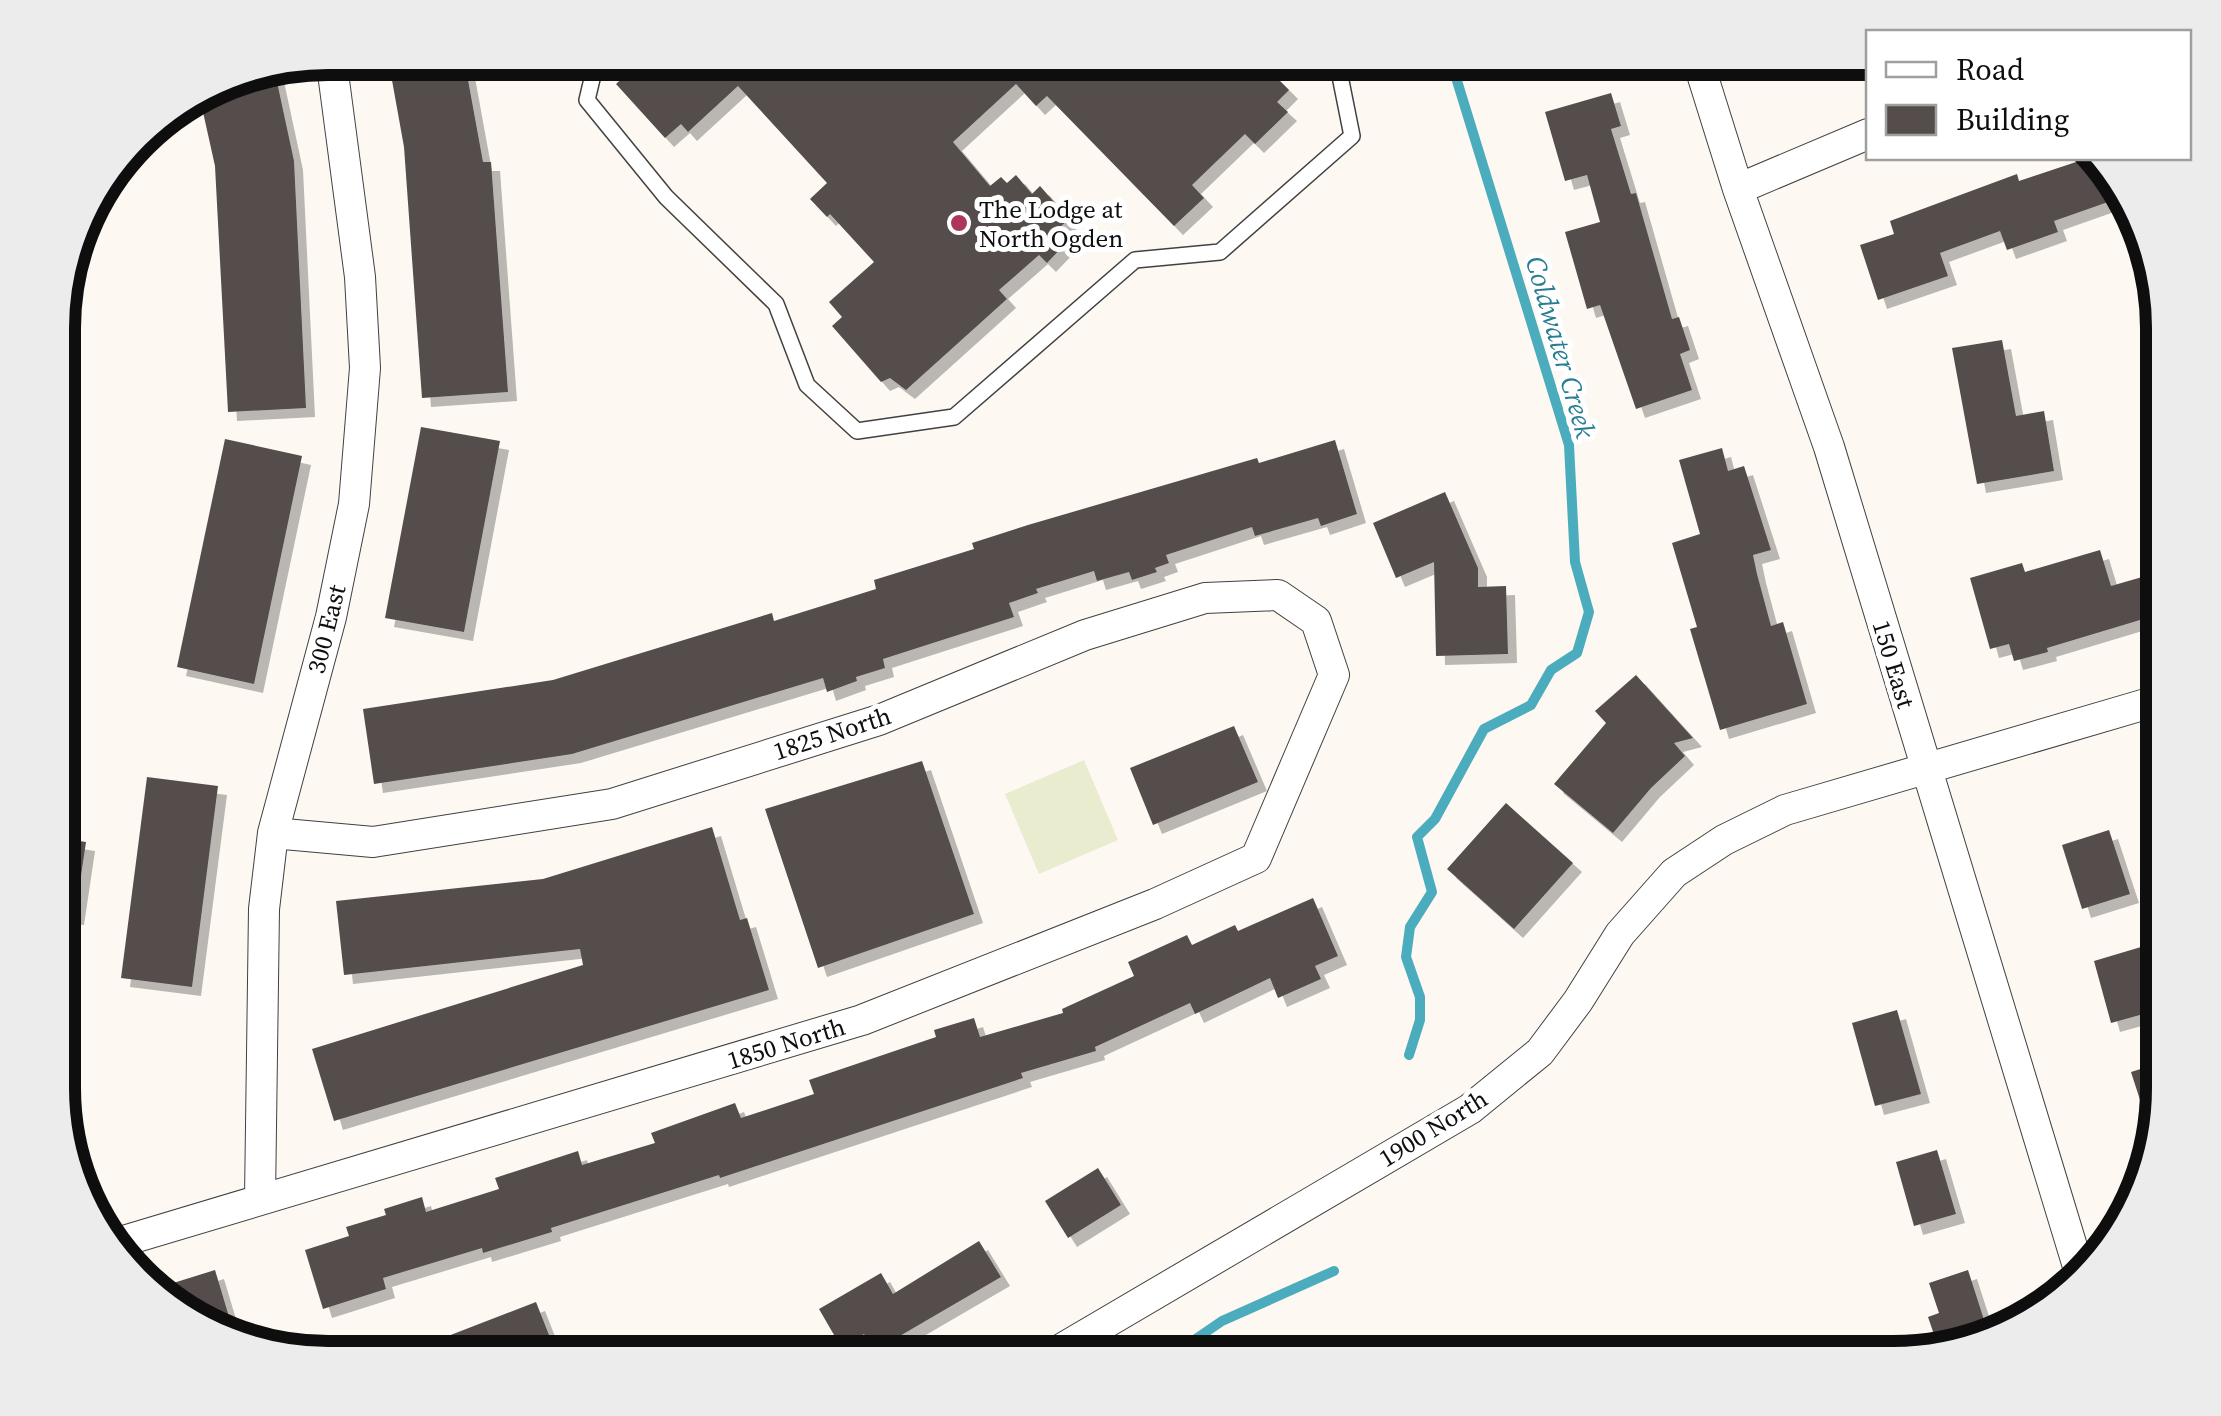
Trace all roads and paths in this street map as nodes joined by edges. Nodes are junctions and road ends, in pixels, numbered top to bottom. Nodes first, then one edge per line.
1 (334, 75) edge
2 (593, 75) edge
3 (1340, 75) edge
4 (1702, 75) edge
5 (1866, 135) edge
6 (1738, 188) junction
7 (1334, 675) joint
8 (2145, 704) edge
9 (1926, 769) junction
10 (274, 833) junction
11 (260, 1199) junction
12 (127, 1240) edge
13 (2076, 1262) edge
14 (1076, 1341) edge

1 - 10 street, 300 East
2 - 3 lane
4 - 6 street, 150 East
5 - 6 street
6 - 9 street, 150 East
7 - 10 street, 1825 North
7 - 11 street, 1850 North
8 - 9 street, 1900 North
9 - 13 street, 150 East
9 - 14 street, 1900 North
10 - 11 street, 300 East
11 - 12 street, 1850 North

